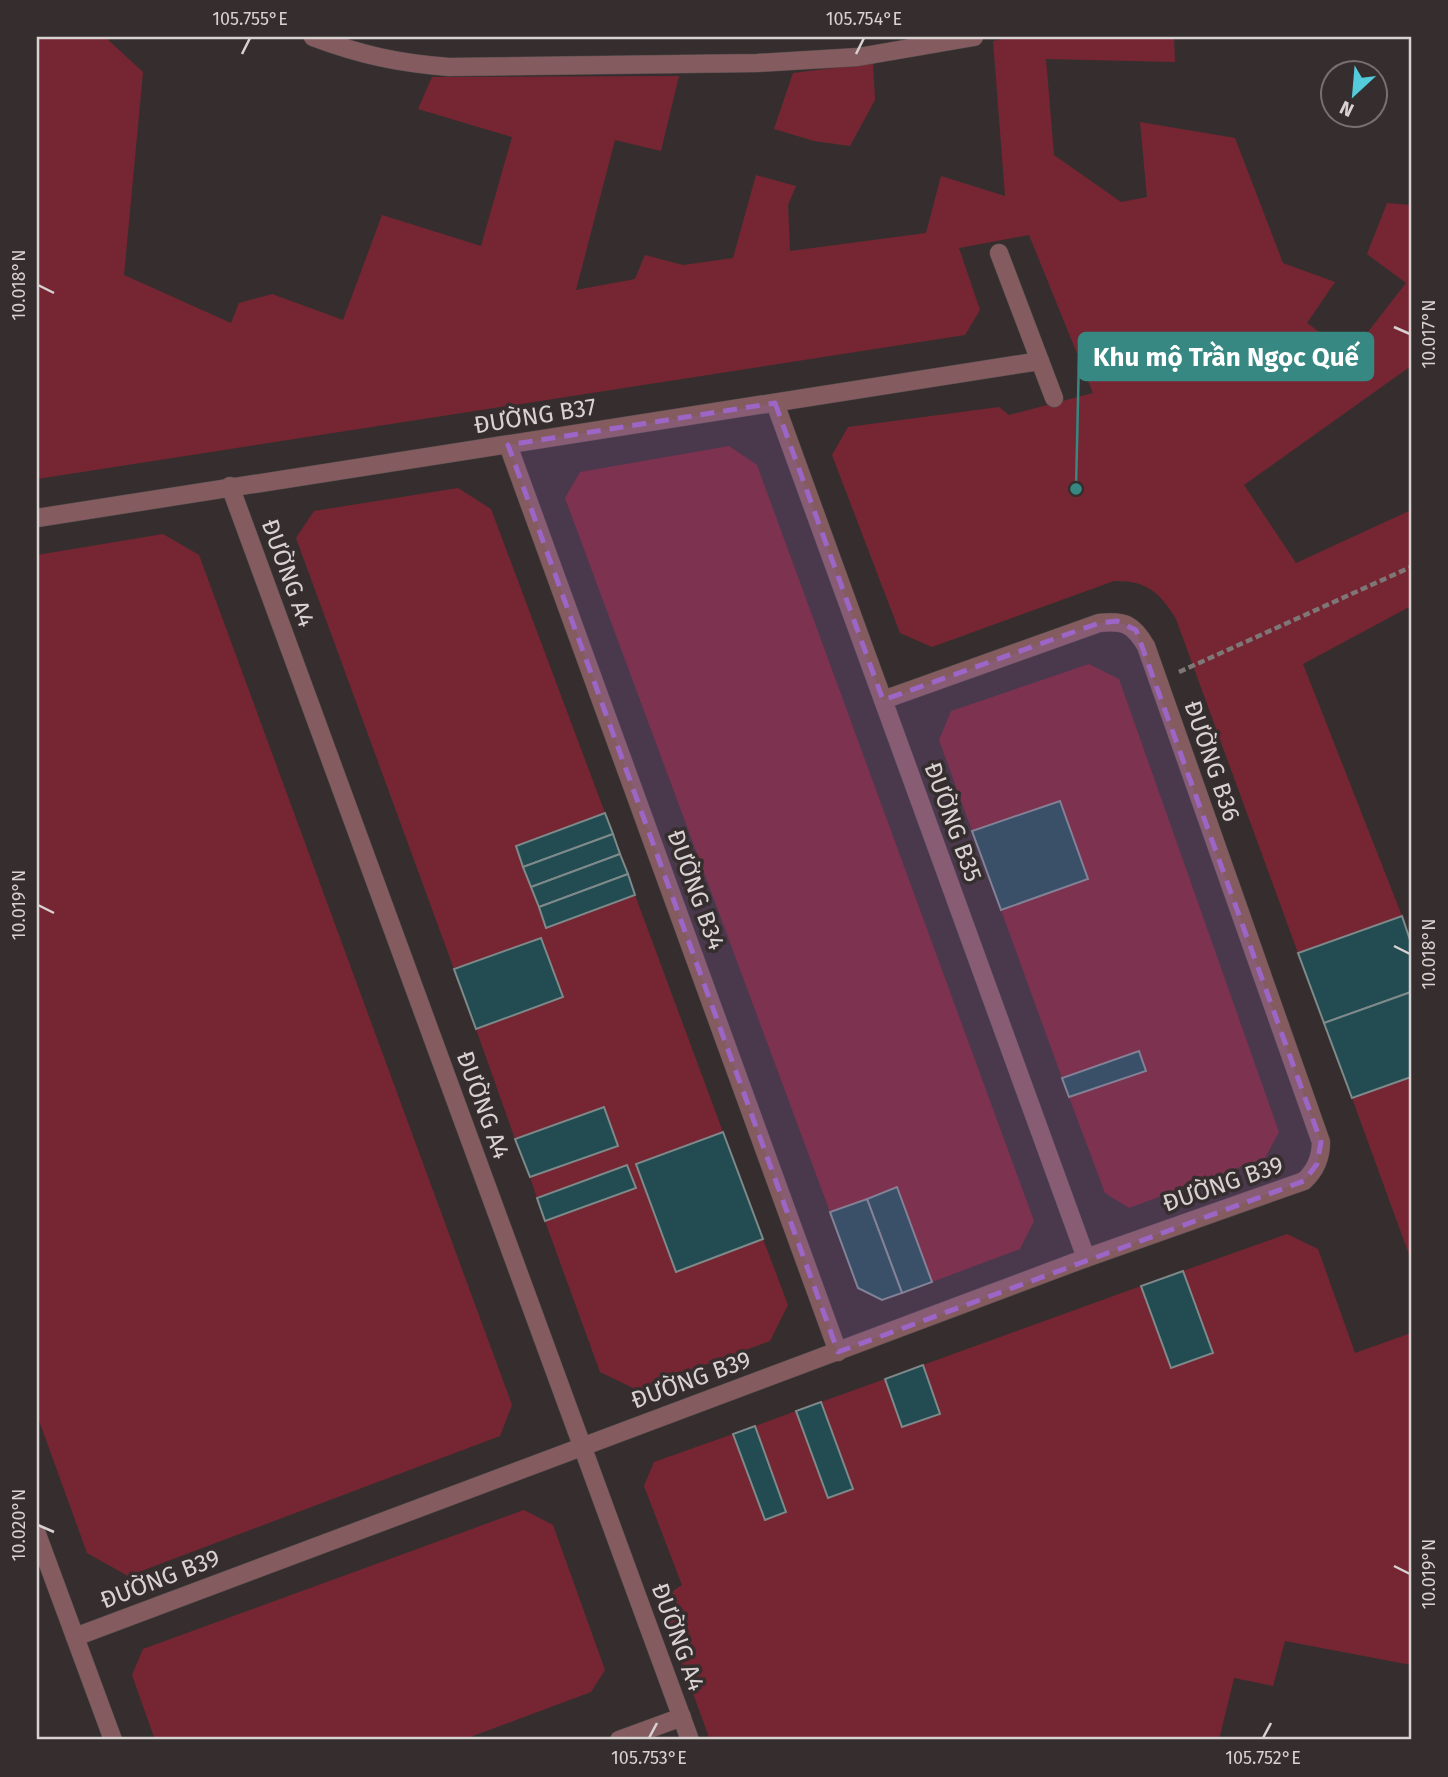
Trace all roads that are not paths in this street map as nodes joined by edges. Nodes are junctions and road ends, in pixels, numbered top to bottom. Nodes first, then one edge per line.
1 (313, 37) edge
2 (974, 37) edge
3 (999, 253) dead end
4 (1040, 361) junction
5 (1054, 398) dead end
6 (775, 403) junction
7 (508, 445) junction
8 (230, 486) junction
9 (37, 518) edge
10 (883, 700) junction
11 (1317, 1164) joint
12 (1086, 1258) junction
13 (838, 1352) junction
14 (582, 1446) junction
15 (37, 1534) edge
16 (75, 1637) junction
17 (682, 1717) junction
18 (113, 1740) edge
19 (620, 1740) edge
20 (690, 1740) edge

1 - 2 street
3 - 4 street
4 - 5 street
4 - 6 street, ĐƯỜNG B37
6 - 7 street, ĐƯỜNG B37
6 - 10 street, ĐƯỜNG B35
7 - 8 street, ĐƯỜNG B37
7 - 13 street, ĐƯỜNG B34
8 - 9 street, ĐƯỜNG B37
8 - 14 street, ĐƯỜNG A4
10 - 11 street, ĐƯỜNG B36
10 - 12 street, ĐƯỜNG B35
11 - 12 street, ĐƯỜNG B39
12 - 13 street, ĐƯỜNG B39
13 - 14 street, ĐƯỜNG B39
14 - 16 street, ĐƯỜNG B39
14 - 17 street, ĐƯỜNG A4
15 - 16 street
16 - 18 street
17 - 19 street
17 - 20 street, ĐƯỜNG A4

